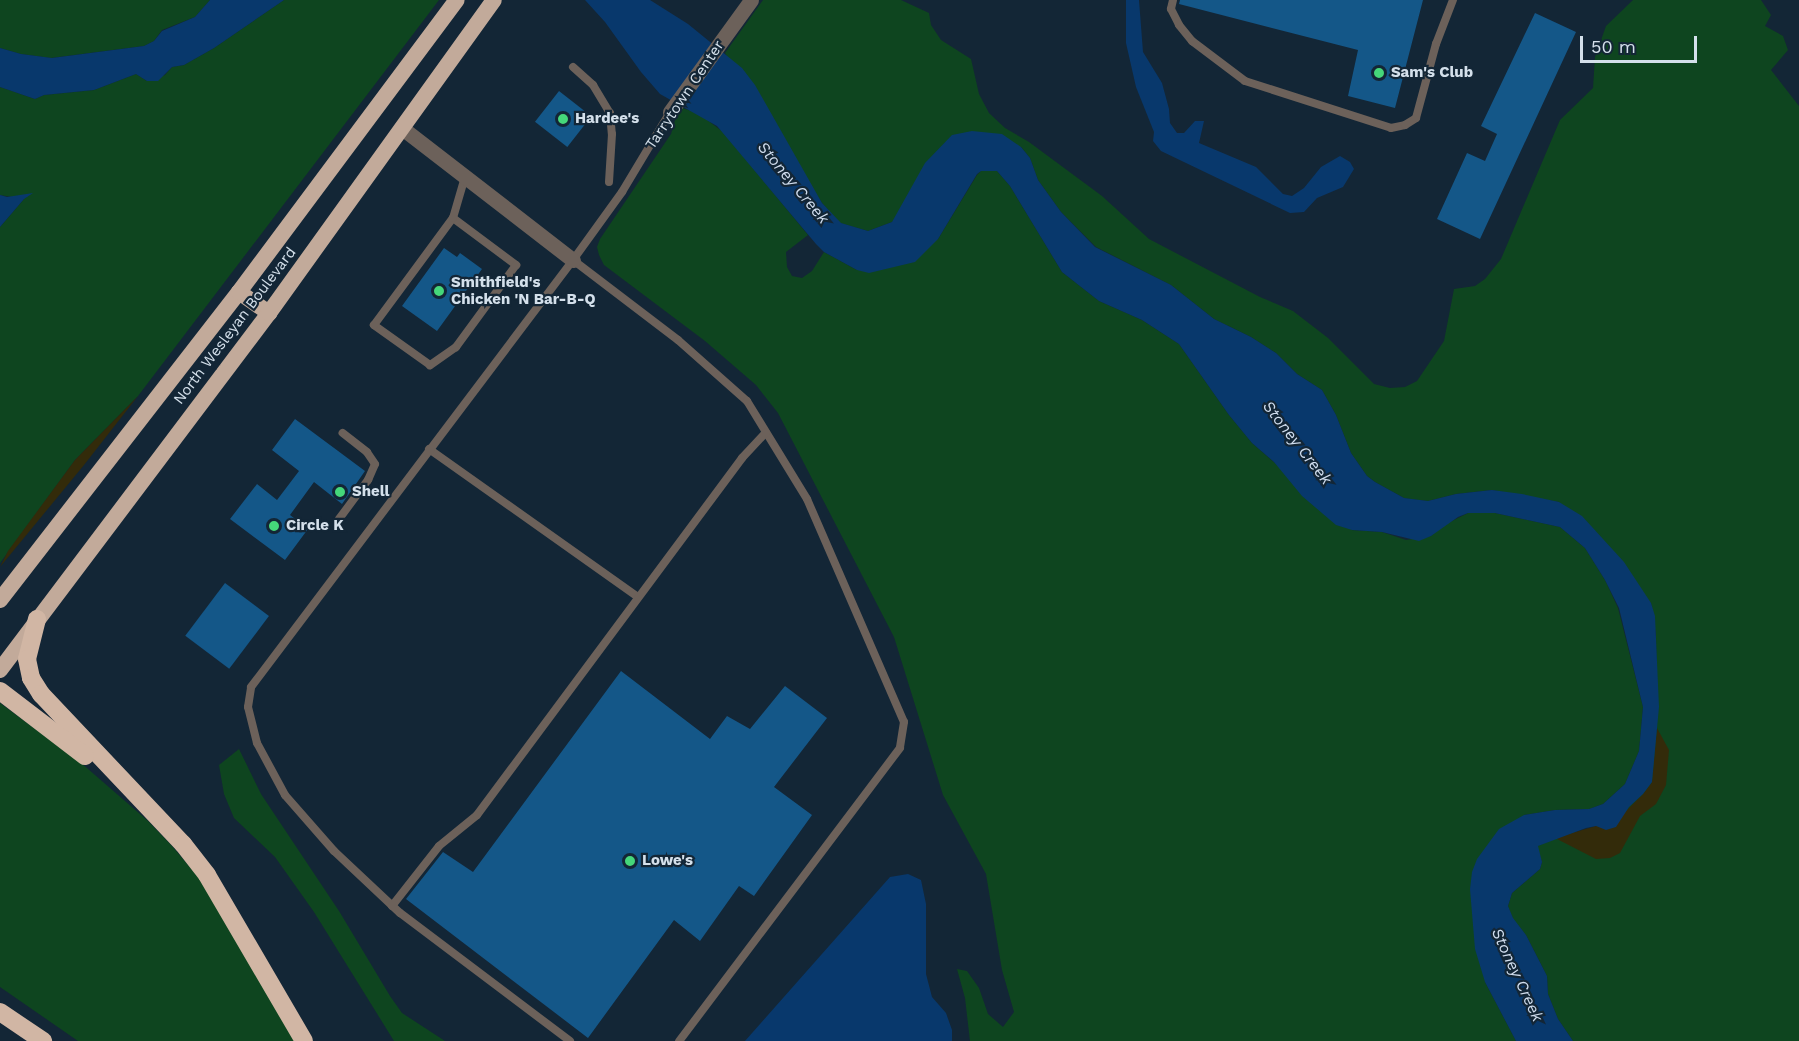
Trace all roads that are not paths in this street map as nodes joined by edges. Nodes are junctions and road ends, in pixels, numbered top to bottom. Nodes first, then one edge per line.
1 (457, 0) edge
2 (494, 0) edge
3 (751, 0) edge
4 (1173, 0) edge
5 (1453, 0) edge
6 (573, 68) dead end
7 (670, 112) joint
8 (402, 128) junction
9 (465, 177) junction
10 (609, 182) dead end
11 (453, 218) junction
12 (573, 260) junction
13 (239, 292) junction
14 (269, 314) junction
15 (766, 432) junction
16 (343, 434) dead end
17 (429, 449) junction
18 (339, 519) dead end
19 (638, 597) junction
20 (0, 600) edge
21 (37, 619) junction
22 (0, 670) edge
23 (0, 691) edge
24 (129, 790) junction
25 (392, 906) junction
26 (0, 1012) edge
27 (43, 1041) edge
28 (304, 1041) edge
29 (570, 1041) edge
30 (679, 1041) edge

1 - 13 highway, North Wesleyan Boulevard
2 - 8 highway, North Wesleyan Boulevard
3 - 7 street, Tarrytown Center
4 - 5 lane
6 - 10 lane
7 - 12 lane, Tarrytown Center
8 - 9 street
8 - 14 highway, North Wesleyan Boulevard
9 - 11 lane
9 - 12 street
11 - 11 lane
12 - 15 lane
12 - 17 lane, Tarrytown Center
13 - 14 highway
13 - 20 highway, North Wesleyan Boulevard
14 - 21 highway, North Wesleyan Boulevard
15 - 19 lane
15 - 30 lane
16 - 18 lane
17 - 19 lane
17 - 25 lane, Tarrytown Center
19 - 25 lane
21 - 22 highway, North Wesleyan Boulevard
21 - 24 highway
23 - 24 highway
24 - 28 highway
25 - 29 lane, Tarrytown Center
26 - 27 highway

